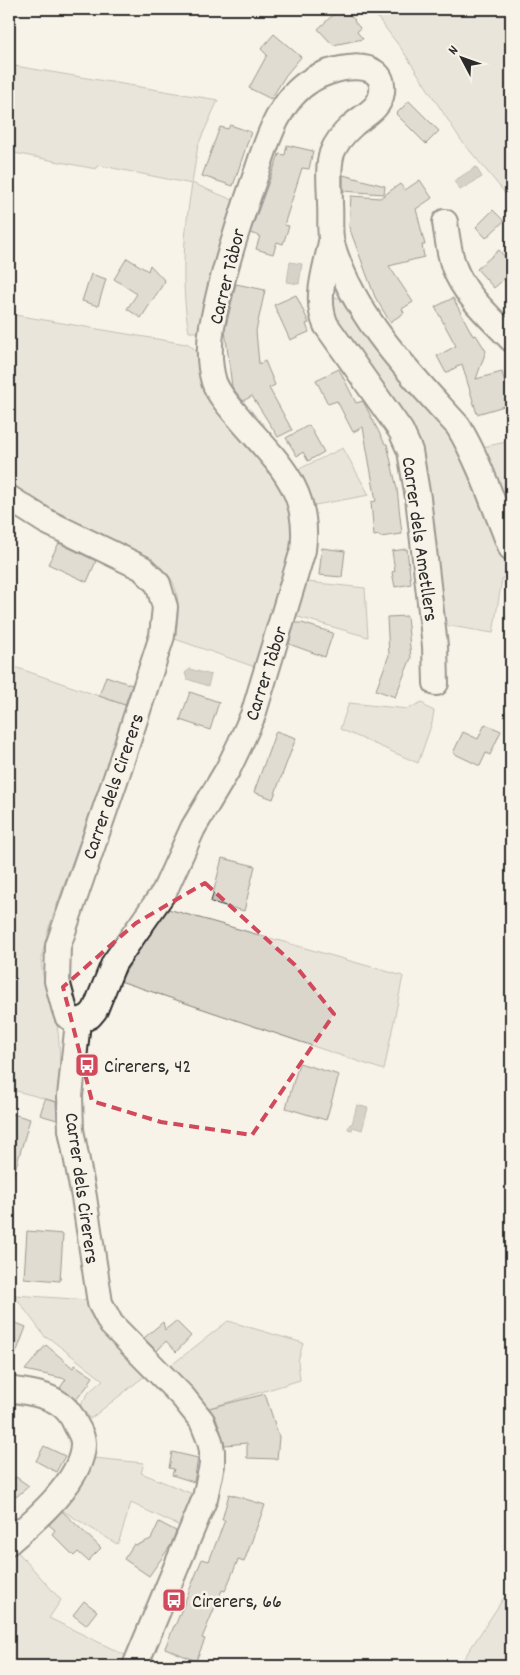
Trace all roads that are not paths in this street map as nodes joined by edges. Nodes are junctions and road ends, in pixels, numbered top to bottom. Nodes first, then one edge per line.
1 (445, 222) dead end
2 (332, 242) junction
3 (511, 339) edge
4 (9, 498) edge
5 (511, 548) edge
6 (436, 683) dead end
7 (78, 1022) junction
8 (9, 1389) edge
9 (9, 1542) edge
10 (134, 1666) edge

1 - 3 street
2 - 5 street, Carrer Tàbor
2 - 6 street, Carrer dels Ametllers
2 - 7 street, Carrer Tàbor
4 - 7 street, Carrer dels Cirerers
7 - 10 street, Carrer dels Cirerers
8 - 9 street

